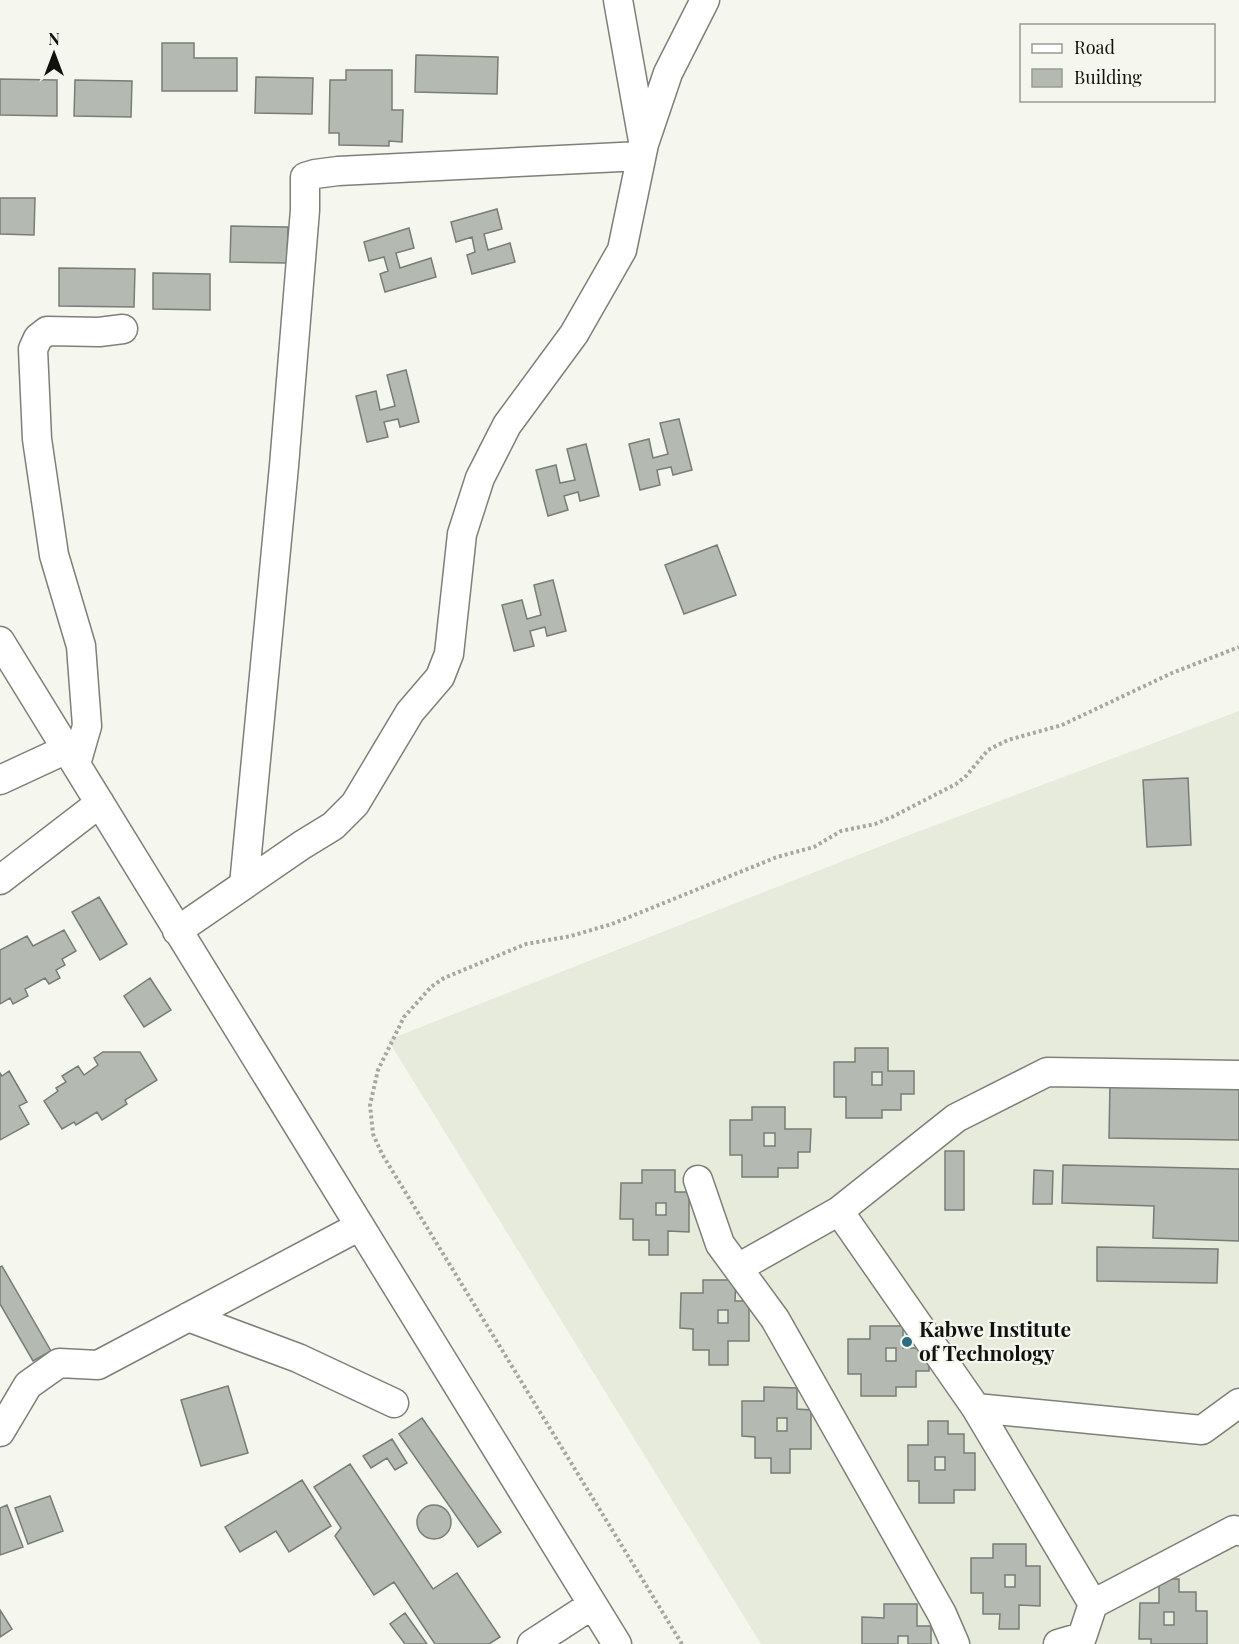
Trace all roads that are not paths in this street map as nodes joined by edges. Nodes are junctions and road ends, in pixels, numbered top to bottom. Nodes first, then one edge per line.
1 (618, 0) edge
2 (705, 0) edge
3 (642, 150) junction
4 (123, 329) dead end
5 (0, 641) edge
6 (71, 756) junction
7 (0, 780) edge
8 (100, 803) junction
9 (0, 880) edge
10 (244, 885) junction
11 (177, 931) junction
12 (1239, 1075) edge
13 (698, 1180) dead end
14 (839, 1211) junction
15 (360, 1226) junction
16 (738, 1268) junction
17 (188, 1317) junction
18 (394, 1403) dead end
19 (1239, 1404) edge
20 (976, 1408) junction
21 (0, 1432) edge
22 (1239, 1531) edge
23 (1093, 1604) junction
24 (592, 1605) junction
25 (532, 1644) edge
26 (617, 1644) edge
27 (955, 1644) edge
28 (1058, 1644) edge

1 - 3 street
2 - 3 street
3 - 10 street
3 - 10 street
4 - 6 street
5 - 6 street
6 - 7 street
6 - 8 street
8 - 9 street
8 - 11 street
10 - 11 street
11 - 15 street
12 - 14 street
13 - 16 street
14 - 16 street
14 - 20 street
15 - 17 street
15 - 24 street
16 - 27 street
17 - 18 street
17 - 21 street
19 - 20 street
20 - 23 street
22 - 23 street
23 - 28 street
24 - 25 street
24 - 26 street

